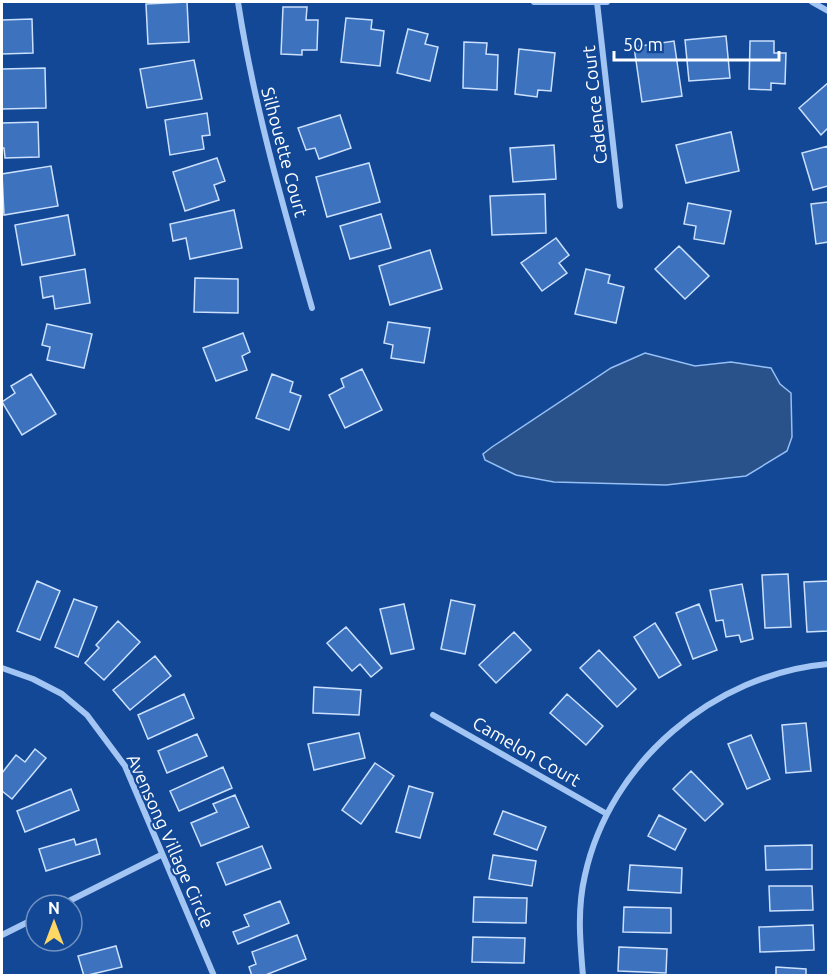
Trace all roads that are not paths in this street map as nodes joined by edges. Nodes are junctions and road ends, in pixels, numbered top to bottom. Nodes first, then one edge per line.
1 (238, 2) edge
2 (534, 2) edge
3 (597, 2) edge
4 (607, 2) edge
5 (812, 2) edge
6 (828, 11) edge
7 (620, 206) dead end
8 (312, 308) dead end
9 (828, 664) edge
10 (2, 668) edge
11 (433, 715) dead end
12 (607, 814) junction
13 (161, 855) junction
14 (84, 894) edge
15 (24, 924) edge
16 (2, 935) edge
17 (214, 975) edge
18 (583, 975) edge

1 - 8 street, Silhouette Court
2 - 3 street
3 - 4 street
3 - 7 street, Cadence Court
5 - 6 street
9 - 12 street
10 - 13 street, Avensong Village Circle
11 - 12 street, Camelon Court
12 - 18 street
13 - 14 street
13 - 17 street, Avensong Village Circle
15 - 16 street

